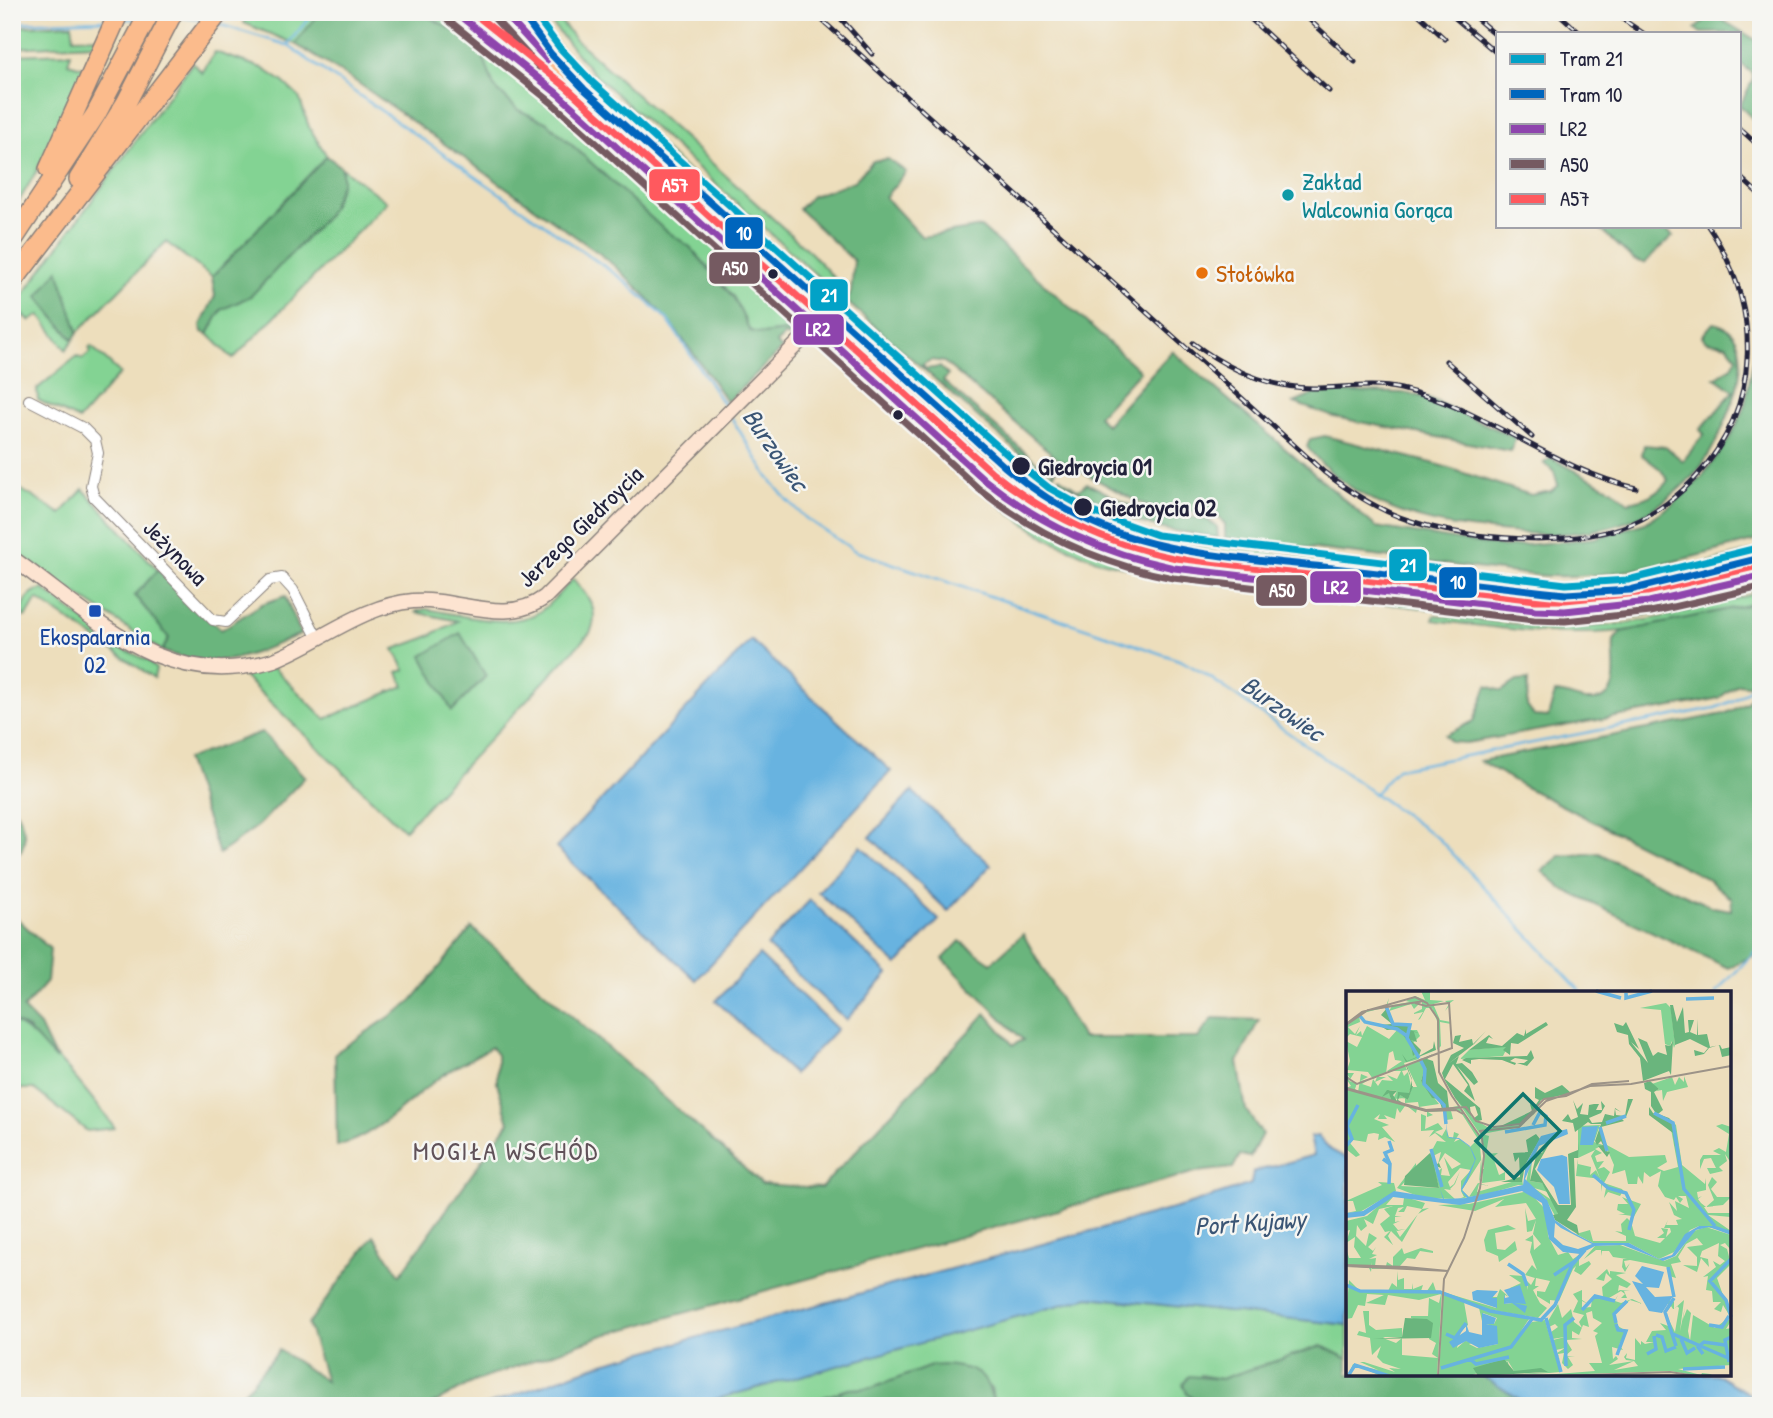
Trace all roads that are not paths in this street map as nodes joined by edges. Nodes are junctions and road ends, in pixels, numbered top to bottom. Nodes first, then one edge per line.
1 (119, 12) edge
2 (150, 12) edge
3 (173, 12) edge
4 (219, 12) edge
5 (455, 12) edge
6 (503, 12) edge
7 (17, 234) edge
8 (37, 249) junction
9 (12, 282) edge
10 (819, 321) junction
11 (29, 400) dead end
12 (12, 558) edge
13 (1761, 563) edge
14 (1761, 576) edge
15 (318, 639) junction

1 - 7 highway
2 - 7 highway
3 - 8 highway
4 - 8 highway
5 - 10 main road
6 - 10 main road
8 - 9 highway
10 - 13 main road
10 - 14 main road
10 - 15 street, Jerzego Giedroycia
11 - 15 street, Jeżynowa
12 - 15 street, Jerzego Giedroycia

